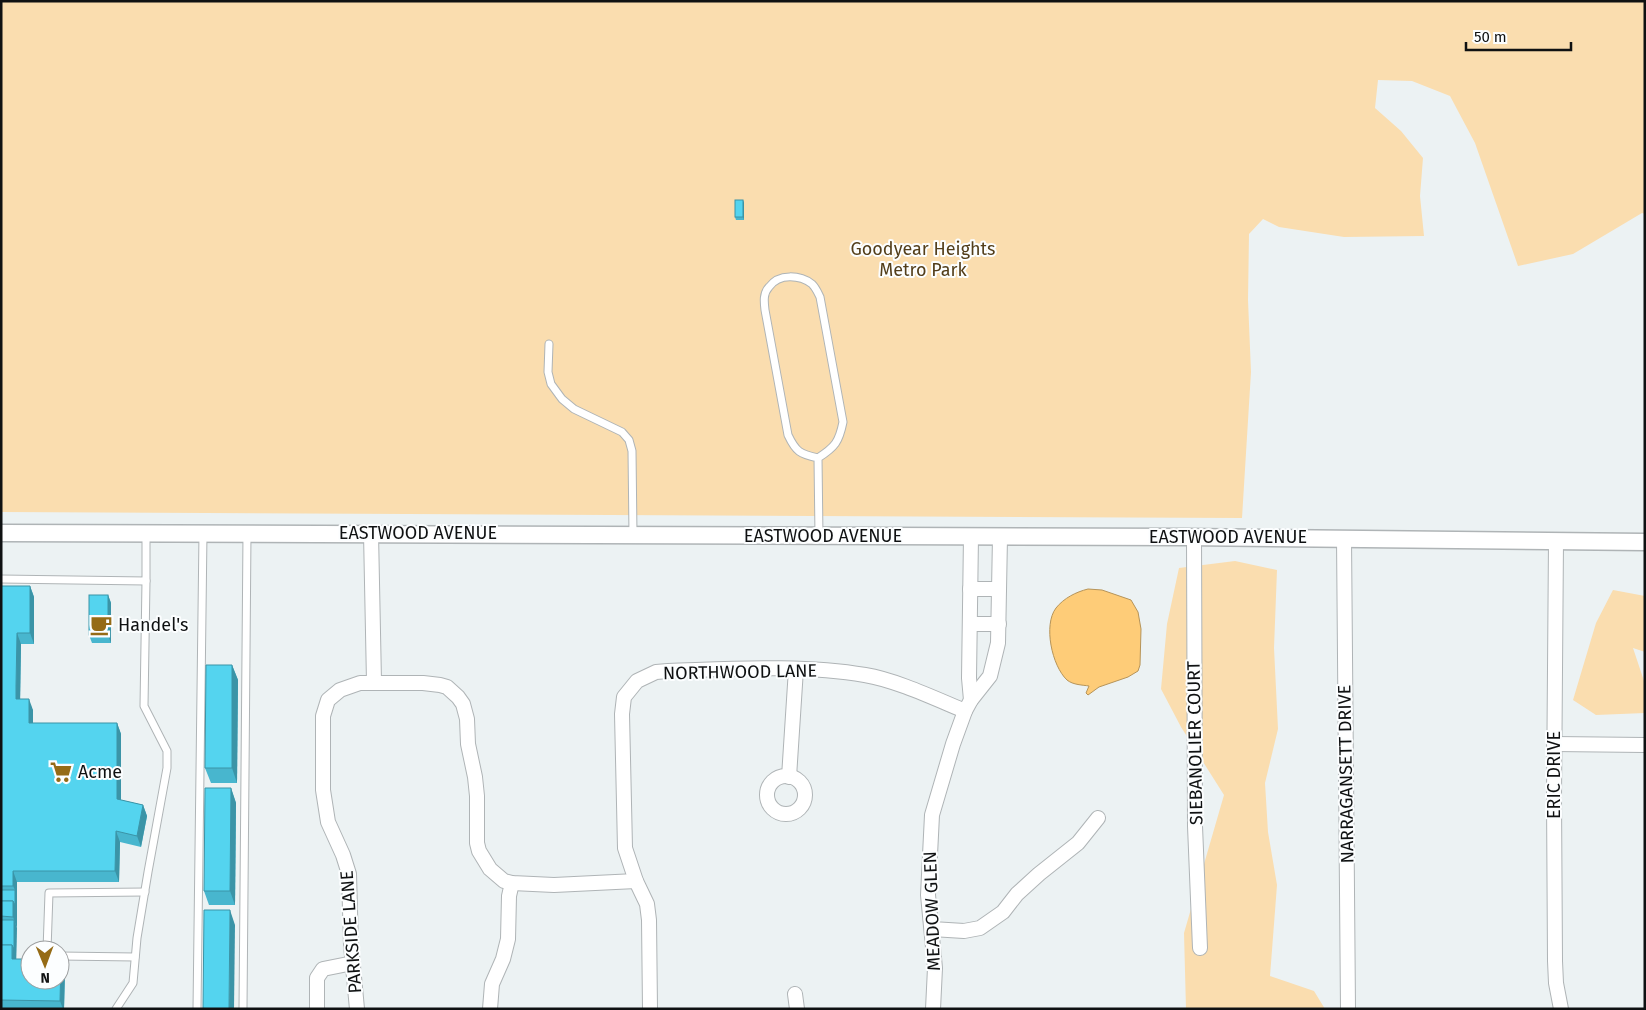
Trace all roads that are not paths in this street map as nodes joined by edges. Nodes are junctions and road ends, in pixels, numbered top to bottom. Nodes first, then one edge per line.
1 (549, 344) dead end
2 (818, 458) junction
3 (1, 533) edge
4 (146, 533) junction
5 (203, 533) junction
6 (247, 533) junction
7 (372, 533) junction
8 (632, 534) junction
9 (819, 536) junction
10 (971, 536) junction
11 (1000, 537) junction
12 (1194, 537) junction
13 (1344, 538) junction
14 (1556, 541) junction
15 (1645, 542) edge
16 (1, 579) edge
17 (146, 581) junction
18 (970, 589) junction
19 (999, 589) junction
20 (970, 624) junction
21 (999, 624) junction
22 (796, 669) junction
23 (374, 682) junction
24 (968, 705) junction
25 (1554, 744) junction
26 (1645, 745) edge
27 (789, 777) dead end
28 (1098, 818) dead end
29 (636, 881) junction
30 (512, 883) junction
31 (145, 892) junction
32 (932, 929) junction
33 (47, 940) edge
34 (1200, 948) dead end
35 (70, 956) edge
36 (136, 957) junction
37 (353, 963) junction
38 (795, 994) dead end
39 (116, 1009) edge
40 (198, 1009) edge
41 (243, 1009) edge
42 (317, 1009) edge
43 (357, 1009) edge
44 (490, 1009) edge
45 (650, 1009) edge
46 (797, 1009) edge
47 (933, 1009) edge
48 (1348, 1009) edge
49 (1561, 1009) edge

1 - 8 lane
2 - 2 lane
2 - 9 lane
3 - 4 street, EASTWOOD AVENUE
4 - 5 street, EASTWOOD AVENUE
4 - 17 lane
5 - 6 street, EASTWOOD AVENUE
5 - 40 lane
6 - 7 street, EASTWOOD AVENUE
6 - 41 lane
7 - 8 street, EASTWOOD AVENUE
7 - 23 street
8 - 9 street, EASTWOOD AVENUE
9 - 10 street, EASTWOOD AVENUE
10 - 11 street, EASTWOOD AVENUE
10 - 18 street, MEADOW GLEN
11 - 12 street, EASTWOOD AVENUE
11 - 19 street, MEADOW GLEN
12 - 13 street, EASTWOOD AVENUE
12 - 34 street, SIEBANOLIER COURT
13 - 14 street, EASTWOOD AVENUE
13 - 48 street, NARRAGANSETT DRIVE
14 - 15 street, EASTWOOD AVENUE
14 - 25 street, ERIC DRIVE
16 - 17 lane
17 - 31 lane
18 - 19 street
18 - 20 street, MEADOW GLEN
19 - 21 street, MEADOW GLEN
20 - 21 street
20 - 24 street, MEADOW GLEN
21 - 24 street, MEADOW GLEN
22 - 24 street, NORTHWOOD LANE
22 - 27 street
22 - 29 street, NORTHWOOD LANE
23 - 30 street, PARKSIDE LANE
23 - 37 street, PARKSIDE LANE
24 - 32 street, MEADOW GLEN
25 - 26 street
25 - 49 street, ERIC DRIVE
28 - 32 street
29 - 30 street
29 - 45 street, NORTHWOOD LANE
30 - 44 street
31 - 33 lane
31 - 36 lane
32 - 47 street, MEADOW GLEN
35 - 36 lane
36 - 39 lane
37 - 42 street
37 - 43 street, PARKSIDE LANE
38 - 46 street

